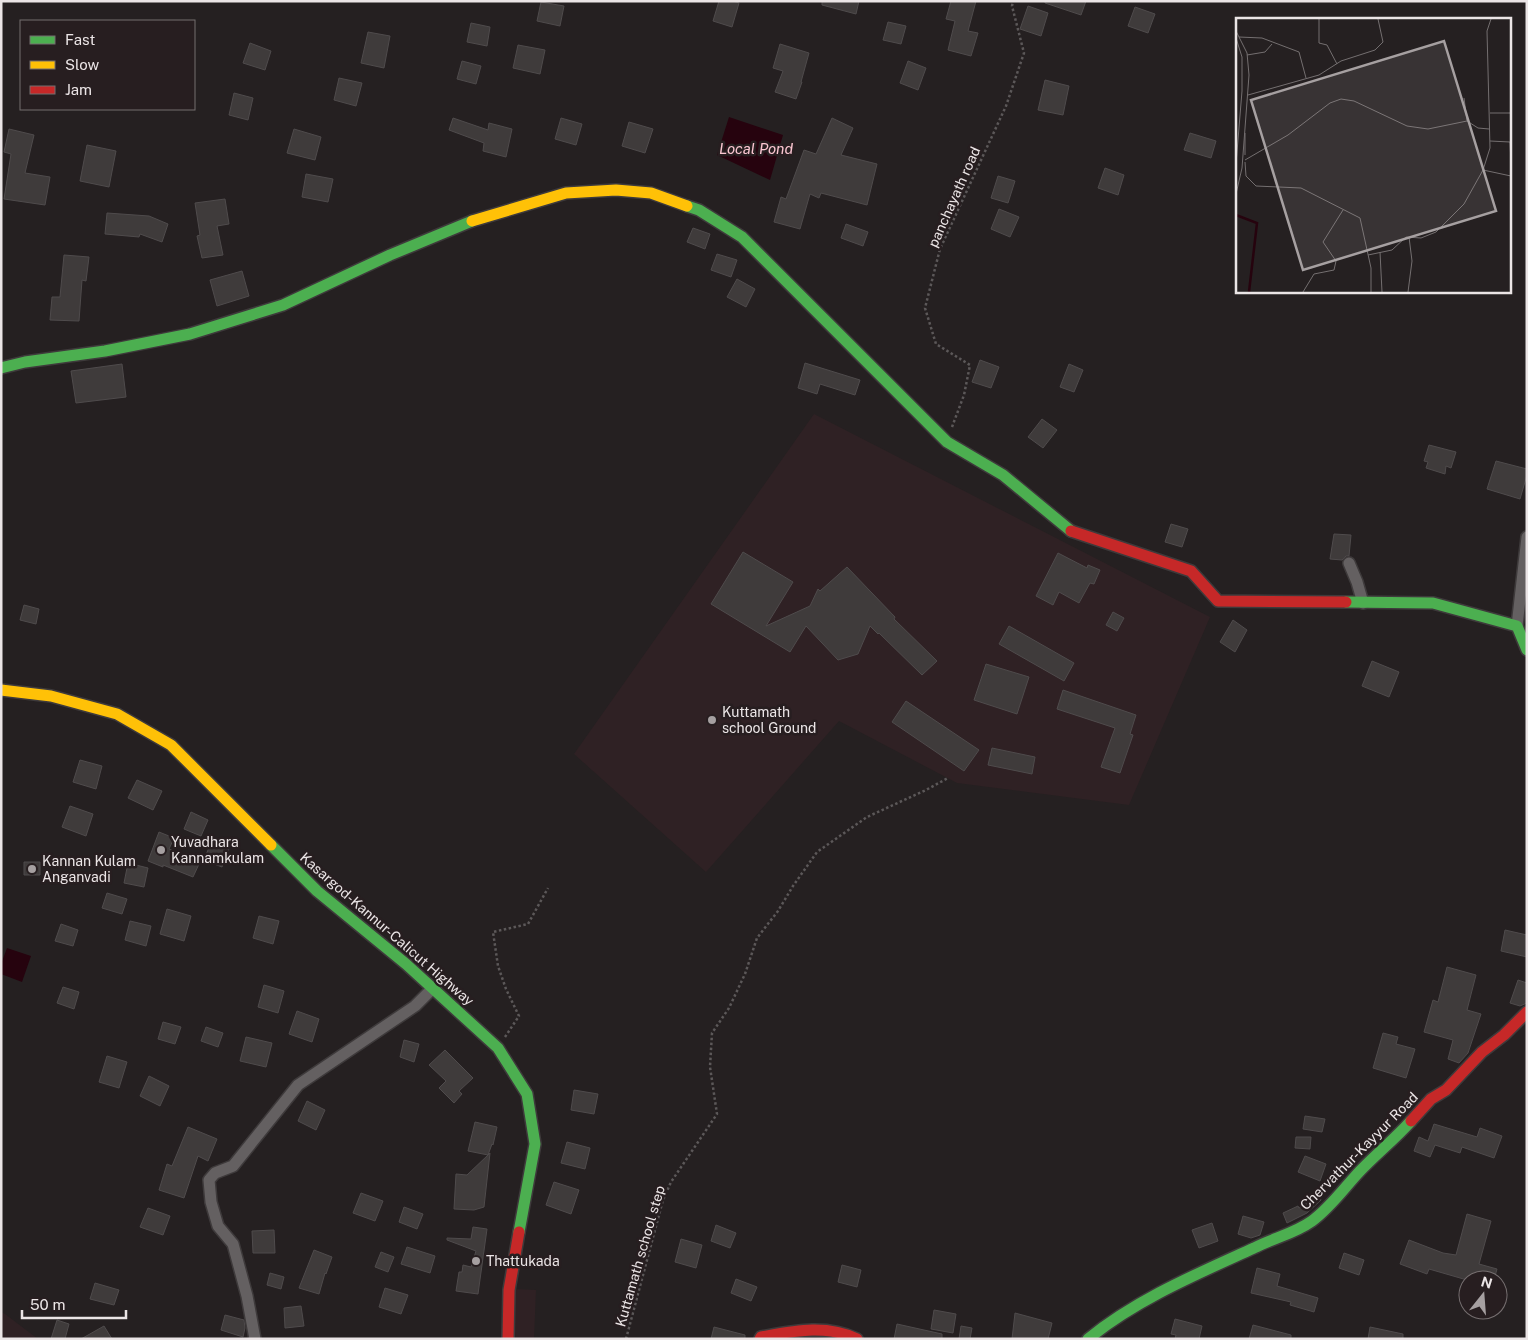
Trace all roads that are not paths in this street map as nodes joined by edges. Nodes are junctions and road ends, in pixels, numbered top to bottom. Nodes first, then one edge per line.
1 (1, 368) edge
2 (1527, 537) edge
3 (1349, 563) dead end
4 (1363, 603) junction
5 (1517, 626) junction
6 (1527, 650) edge
7 (1, 690) edge
8 (433, 988) junction
9 (1526, 1015) edge
10 (839, 1335) edge
11 (255, 1339) edge
12 (508, 1339) edge
13 (760, 1339) edge
14 (858, 1339) edge
15 (1088, 1339) edge

1 - 4 street
2 - 5 street
3 - 4 street
4 - 5 street
5 - 6 street
7 - 8 street, Kasargod-Kannur-Calicut Highway
8 - 11 street
8 - 12 street, Kasargod-Kannur-Calicut Highway
9 - 15 street, Chervathur-Kayyur Road
10 - 13 street
10 - 14 street

